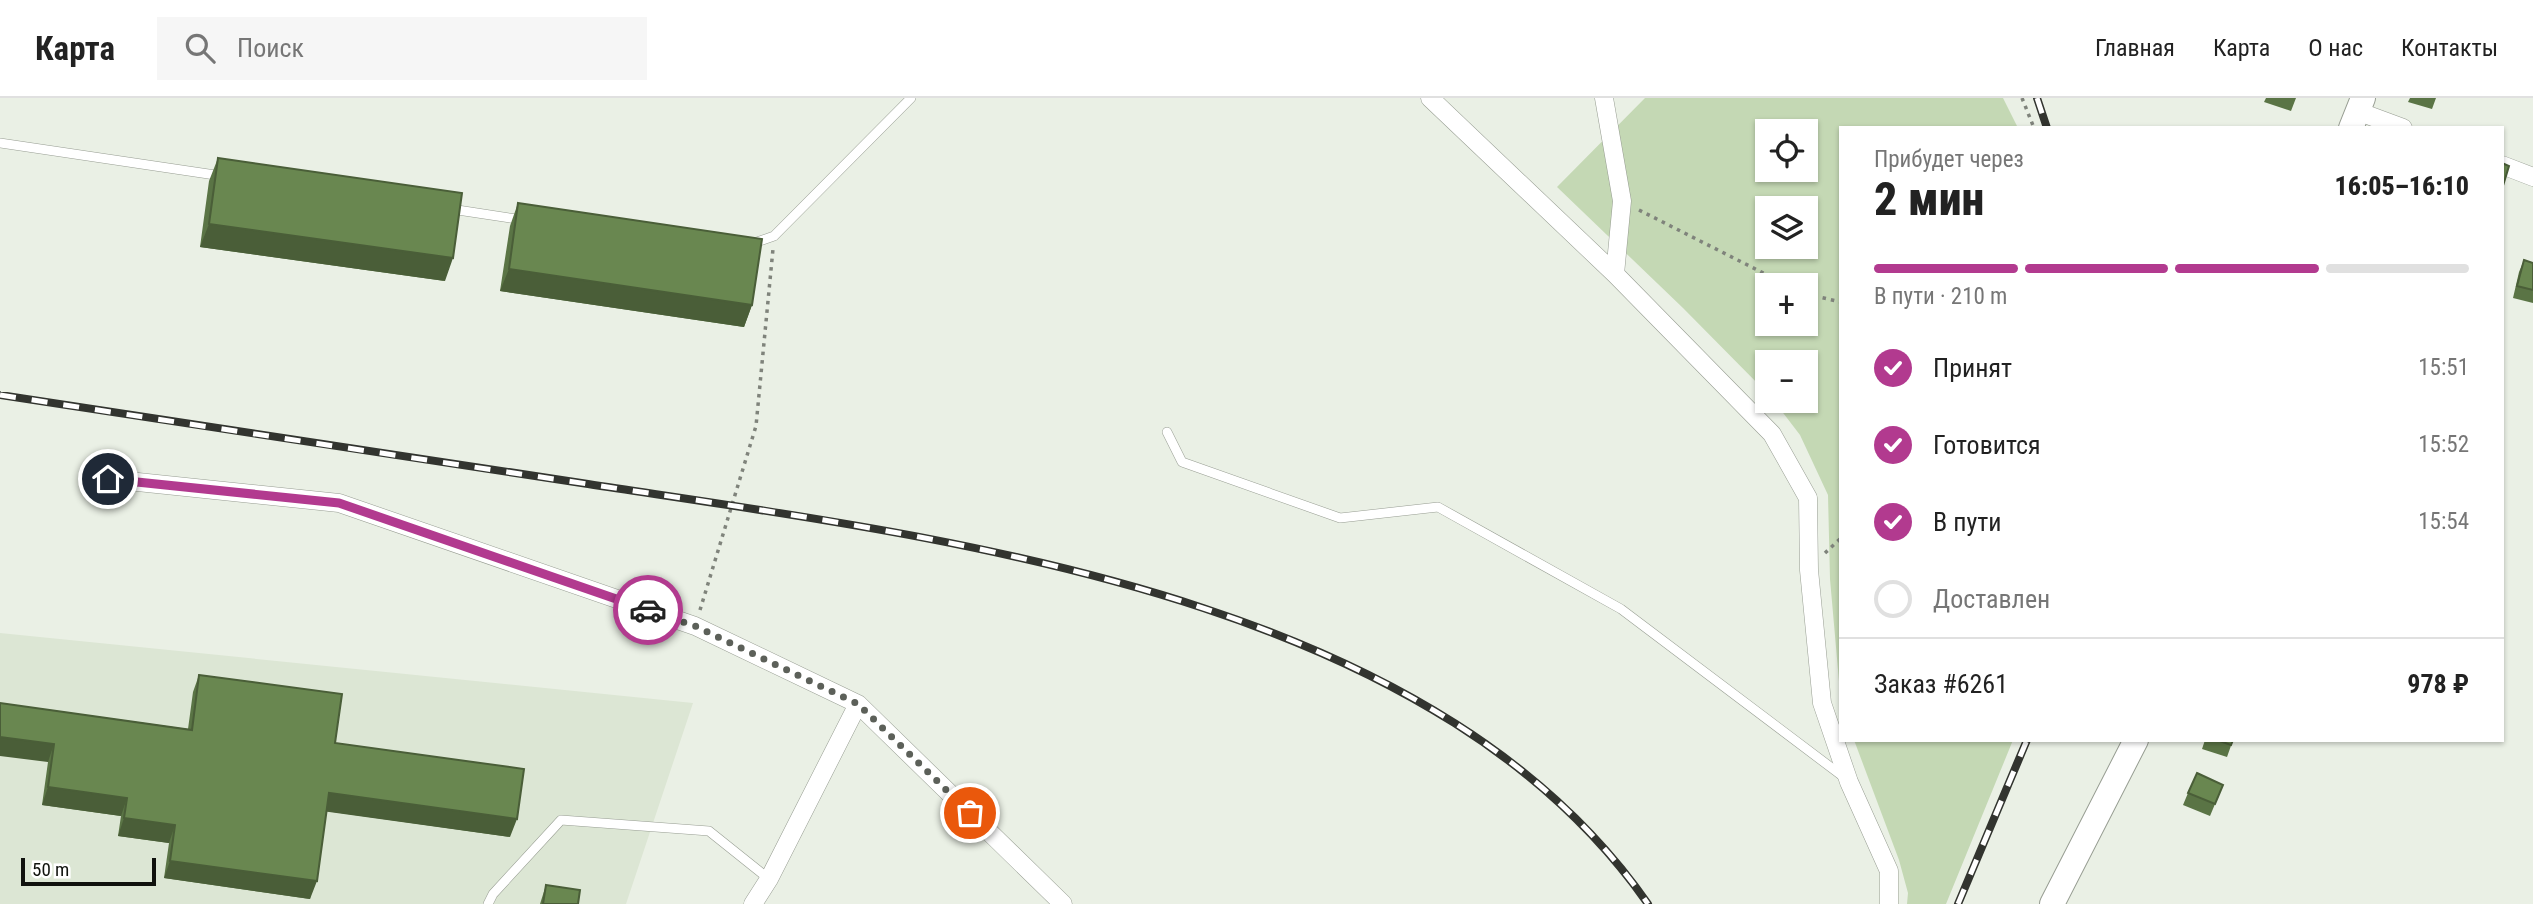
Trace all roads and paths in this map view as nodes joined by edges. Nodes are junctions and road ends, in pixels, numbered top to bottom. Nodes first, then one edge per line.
1 (911, 98) edge
2 (1430, 98) edge
3 (1604, 98) edge
4 (2022, 98) edge
5 (2357, 112) edge
6 (2033, 126) edge
7 (2397, 126) edge
8 (0, 143) edge
9 (2504, 166) edge
10 (235, 177) edge
11 (2533, 177) edge
12 (1622, 201) junction
13 (442, 208) edge
14 (538, 222) edge
15 (774, 236) junction
16 (742, 247) edge
17 (1763, 273) edge
18 (1615, 274) junction
19 (1818, 297) edge
20 (1839, 302) edge
21 (1167, 432) dead end
22 (108, 479) dead end
23 (695, 626) junction
24 (858, 704) junction
25 (2135, 742) edge
26 (1849, 782) junction
27 (769, 879) junction
28 (488, 904) edge
29 (752, 904) edge
30 (1063, 904) edge
31 (1889, 904) edge
32 (2052, 904) edge

1 - 15 lane
2 - 18 street
3 - 12 street
4 - 6 path
5 - 7 street
8 - 10 lane
9 - 11 street
12 - 17 path
12 - 18 street
13 - 14 lane
15 - 16 lane
15 - 23 path
18 - 26 street
19 - 20 path
21 - 26 lane
22 - 23 street
23 - 24 street
24 - 27 street
24 - 30 street
25 - 32 main road
26 - 31 street
27 - 28 lane
27 - 29 street

